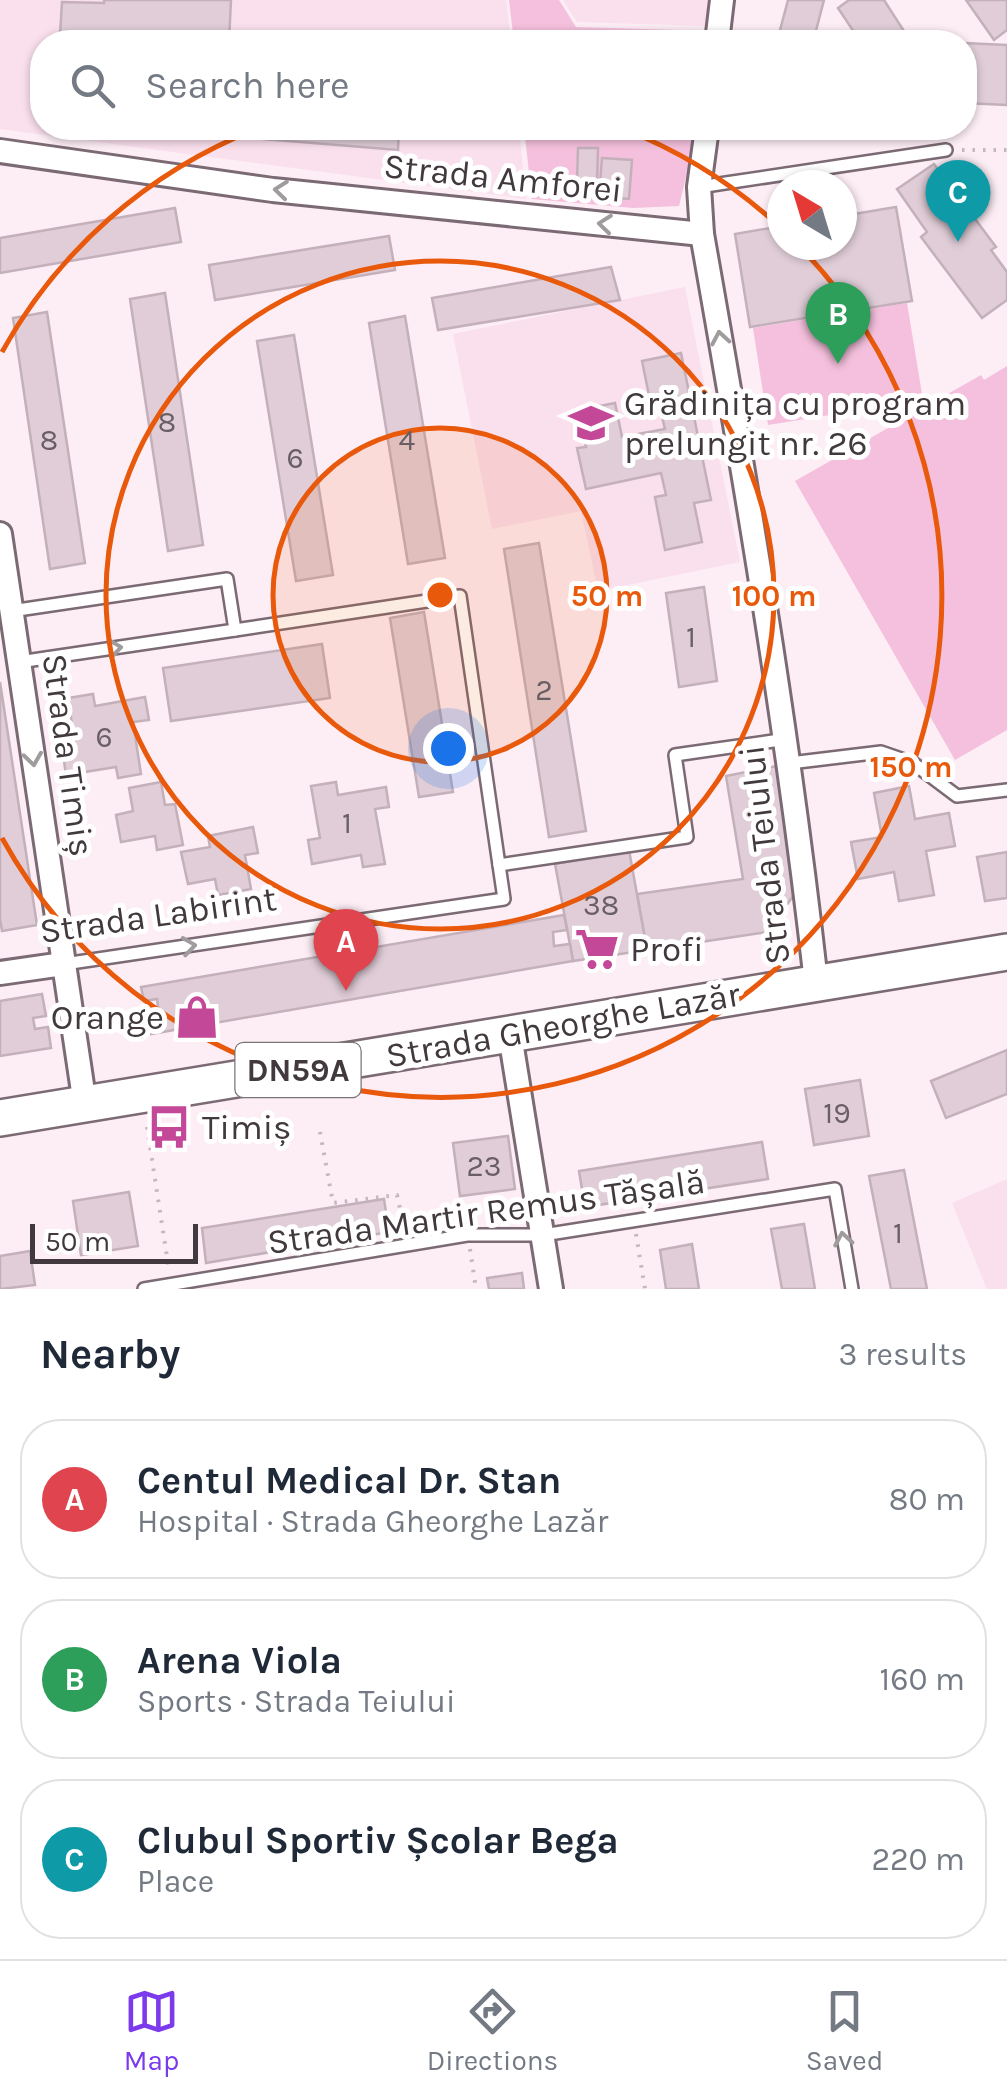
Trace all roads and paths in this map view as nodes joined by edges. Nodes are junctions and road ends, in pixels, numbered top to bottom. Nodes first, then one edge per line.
1 (722, 0) edge
2 (718, 30) edge
3 (705, 140) edge
4 (946, 150) joint
5 (1007, 150) edge
6 (0, 152) edge
7 (699, 188) junction
8 (702, 234) junction
9 (0, 534) edge
10 (12, 611) junction
11 (234, 630) junction
12 (19, 662) junction
13 (787, 739) junction
14 (790, 763) junction
15 (1007, 790) edge
16 (498, 866) junction
17 (1007, 952) edge
18 (63, 964) junction
19 (0, 973) edge
20 (816, 982) junction
21 (510, 1034) junction
22 (85, 1105) junction
23 (0, 1118) edge
24 (147, 1127) dead end
25 (320, 1132) dead end
26 (634, 1220) junction
27 (542, 1235) junction
28 (467, 1236) junction
29 (409, 1246) junction
30 (171, 1285) junction
31 (144, 1289) edge
32 (476, 1289) edge
33 (551, 1289) edge
34 (645, 1289) edge
35 (852, 1289) edge

1 - 2 street
3 - 7 street, Strada Teiului
4 - 5 path
4 - 7 lane
8 -> 6 street, Strada Amforei
7 - 8 street, Strada Teiului
13 -> 8 street, Strada Teiului
9 - 10 street, Strada Timiș
10 - 11 lane
10 - 12 street, Strada Timiș
12 -> 11 lane
11 - 16 lane, Strada Labirint
12 -> 18 street, Strada Timiș
13 - 14 street, Strada Teiului
13 - 16 lane
14 - 15 lane
14 - 20 street, Strada Teiului
18 -> 16 lane, Strada Labirint
17 - 20 main road, Strada Gheorghe Lazăr / DN59A
18 - 19 street, Strada Labirint
18 - 22 street, Strada Timiș
20 - 21 main road, Strada Gheorghe Lazăr / DN59A
21 - 22 main road, Strada Gheorghe Lazăr / DN59A
21 - 27 street
22 - 23 main road, Strada Gheorghe Lazăr / DN59A
24 - 30 path
25 - 29 path
26 - 27 lane, Strada Martir Remus Tășală
26 - 34 path
35 -> 26 lane, Strada Martir Remus Tășală
27 - 28 lane, Strada Martir Remus Tășală
27 - 33 street
28 - 29 lane, Strada Martir Remus Tășală
28 - 32 path
29 - 30 lane, Strada Martir Remus Tășală
30 - 31 lane, Strada Martir Remus Tășală

